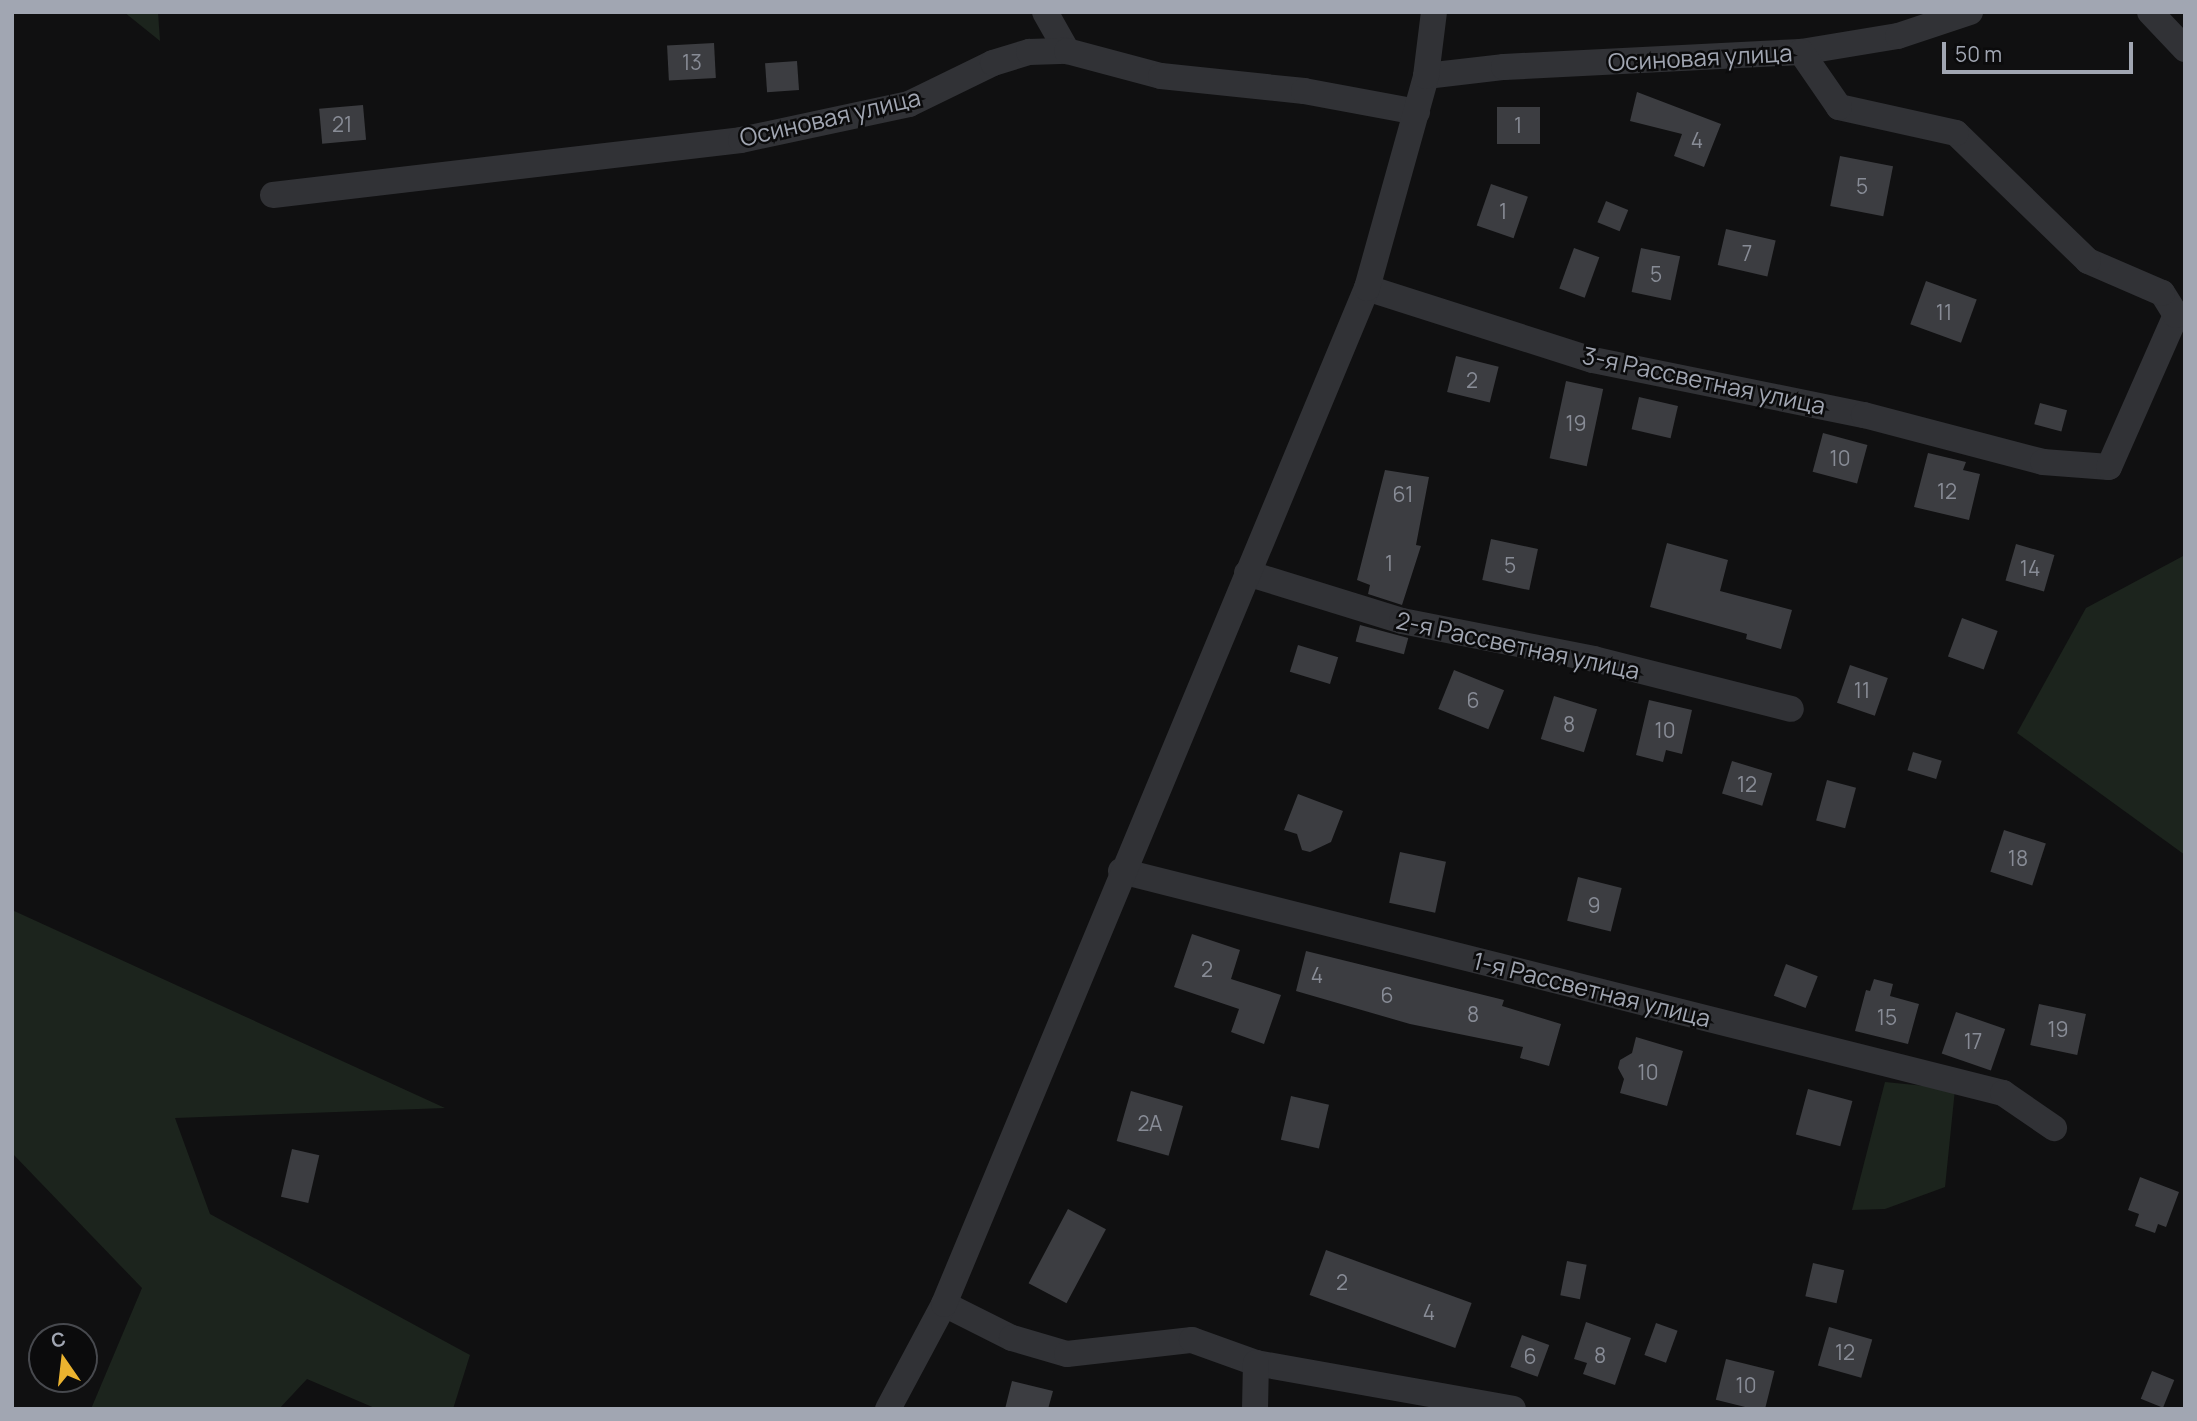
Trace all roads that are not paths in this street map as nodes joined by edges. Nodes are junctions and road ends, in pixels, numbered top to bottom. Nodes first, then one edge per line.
1 (1045, 12) edge
2 (1434, 12) edge
3 (1970, 12) edge
4 (2150, 12) edge
5 (2185, 49) edge
6 (1067, 51) junction
7 (1801, 52) junction
8 (1426, 76) junction
9 (1417, 112) junction
10 (273, 195) dead end
11 (1367, 288) junction
12 (1247, 573) junction
13 (1791, 709) dead end
14 (1121, 871) junction
15 (2054, 1128) dead end
16 (944, 1304) junction
17 (1256, 1363) junction
18 (888, 1409) edge
19 (1255, 1409) edge
20 (1513, 1409) edge

1 - 6 street
2 - 8 street
3 - 7 street, Осиновая улица
4 - 5 street
6 - 9 street, Осиновая улица
6 - 10 street, Осиновая улица
7 - 8 street, Осиновая улица
7 - 11 street, 3-я Рассветная улица
8 - 9 street
9 - 11 street
11 - 12 street
12 - 13 street, 2-я Рассветная улица
12 - 14 street
14 - 15 street, 1-я Рассветная улица
14 - 16 street
16 - 17 street
16 - 18 street
17 - 19 street
17 - 20 street

